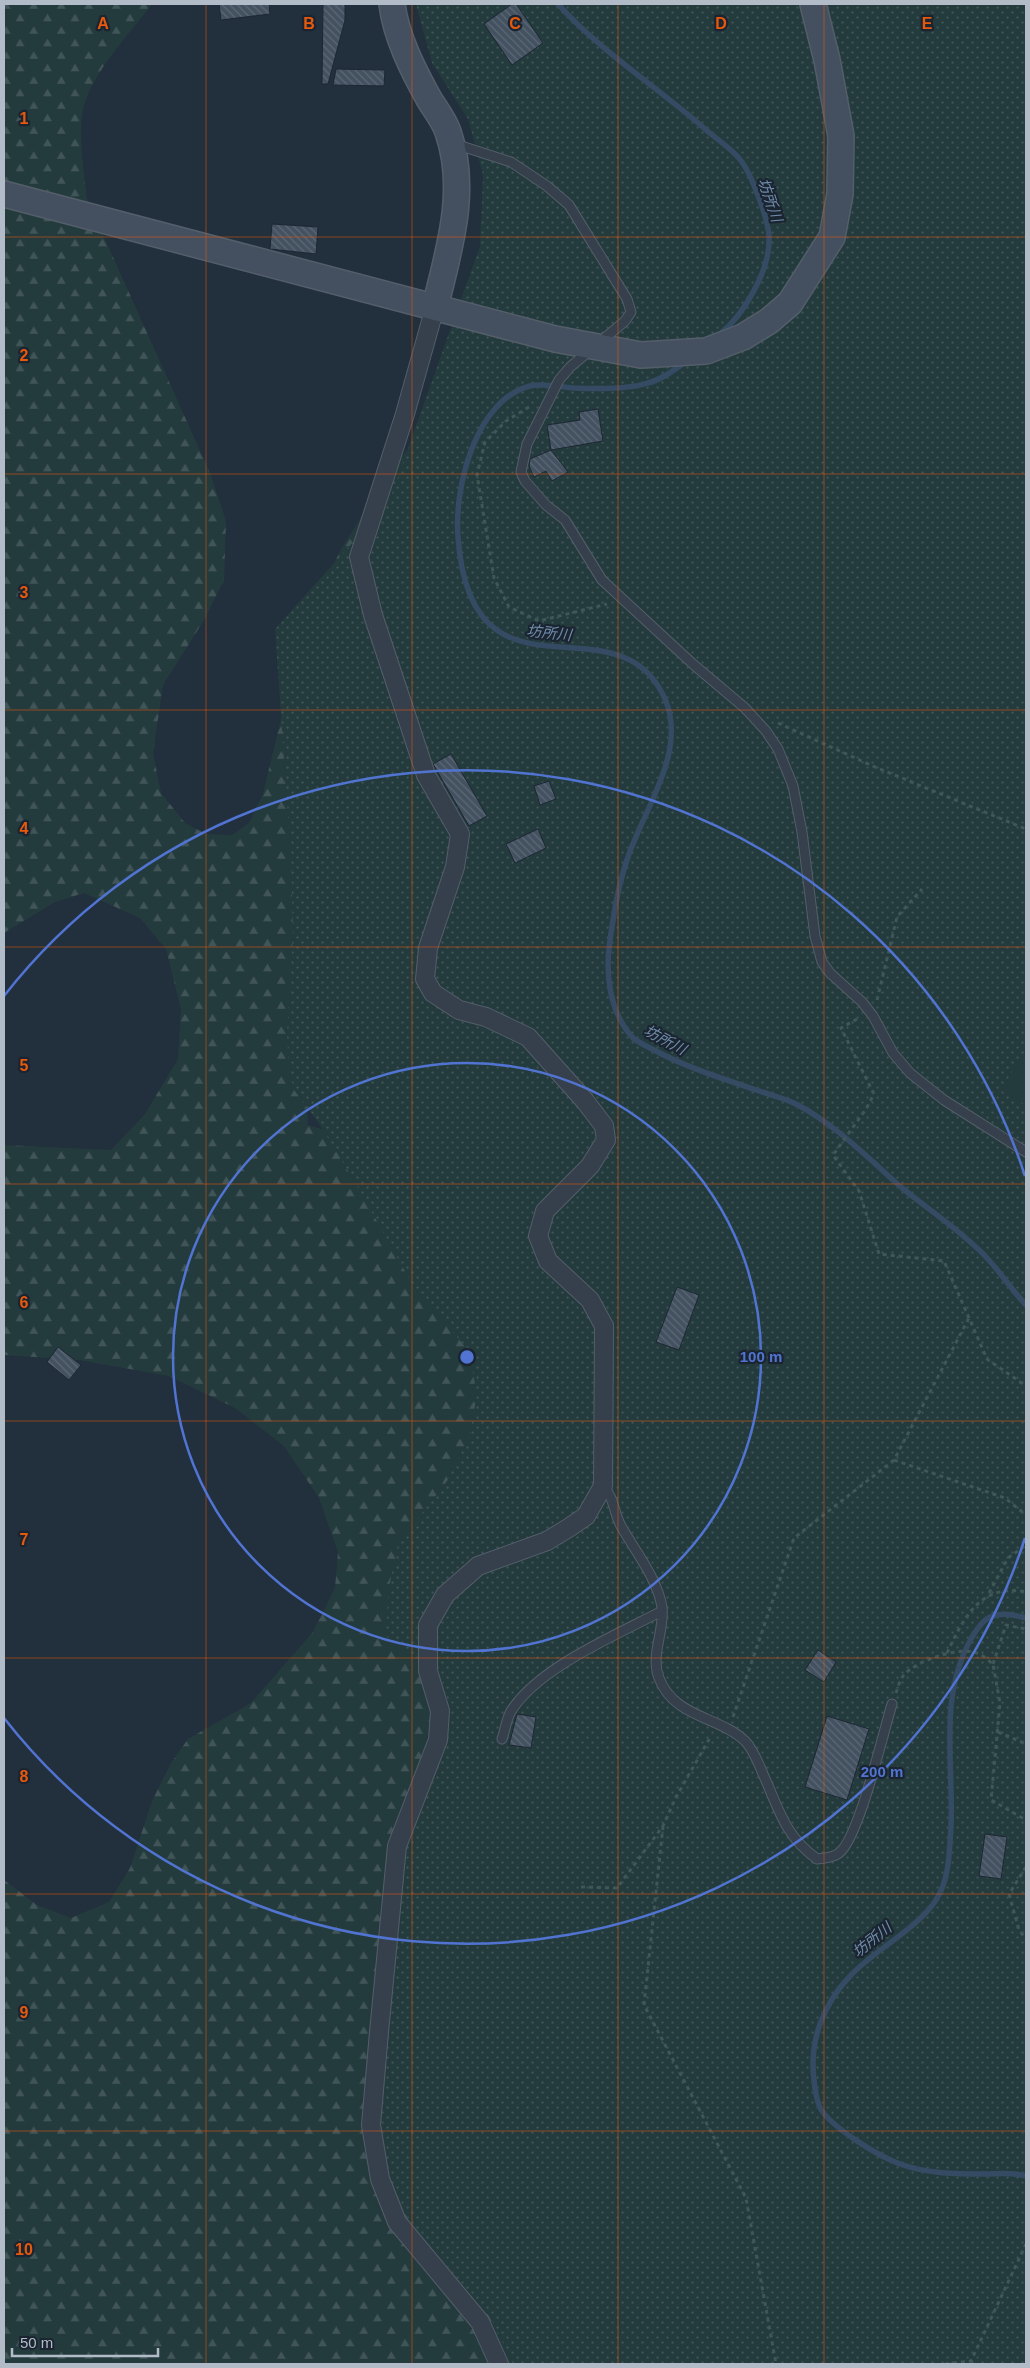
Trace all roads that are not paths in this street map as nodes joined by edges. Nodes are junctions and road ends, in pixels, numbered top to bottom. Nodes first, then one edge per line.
1 (392, 4) edge
2 (813, 4) edge
3 (450, 142) junction
4 (4, 194) edge
5 (436, 307) junction
6 (595, 346) junction
7 (1026, 1152) edge
8 (603, 1486) junction
9 (662, 1611) junction
10 (892, 1704) road end
11 (502, 1739) dead end
12 (499, 2364) edge

1 - 3 street
2 - 6 street
3 - 5 street
3 - 6 lane
4 - 5 street
5 - 6 street
5 - 8 street
6 - 7 lane
8 - 9 lane
8 - 12 street
9 - 10 lane
9 - 11 lane

